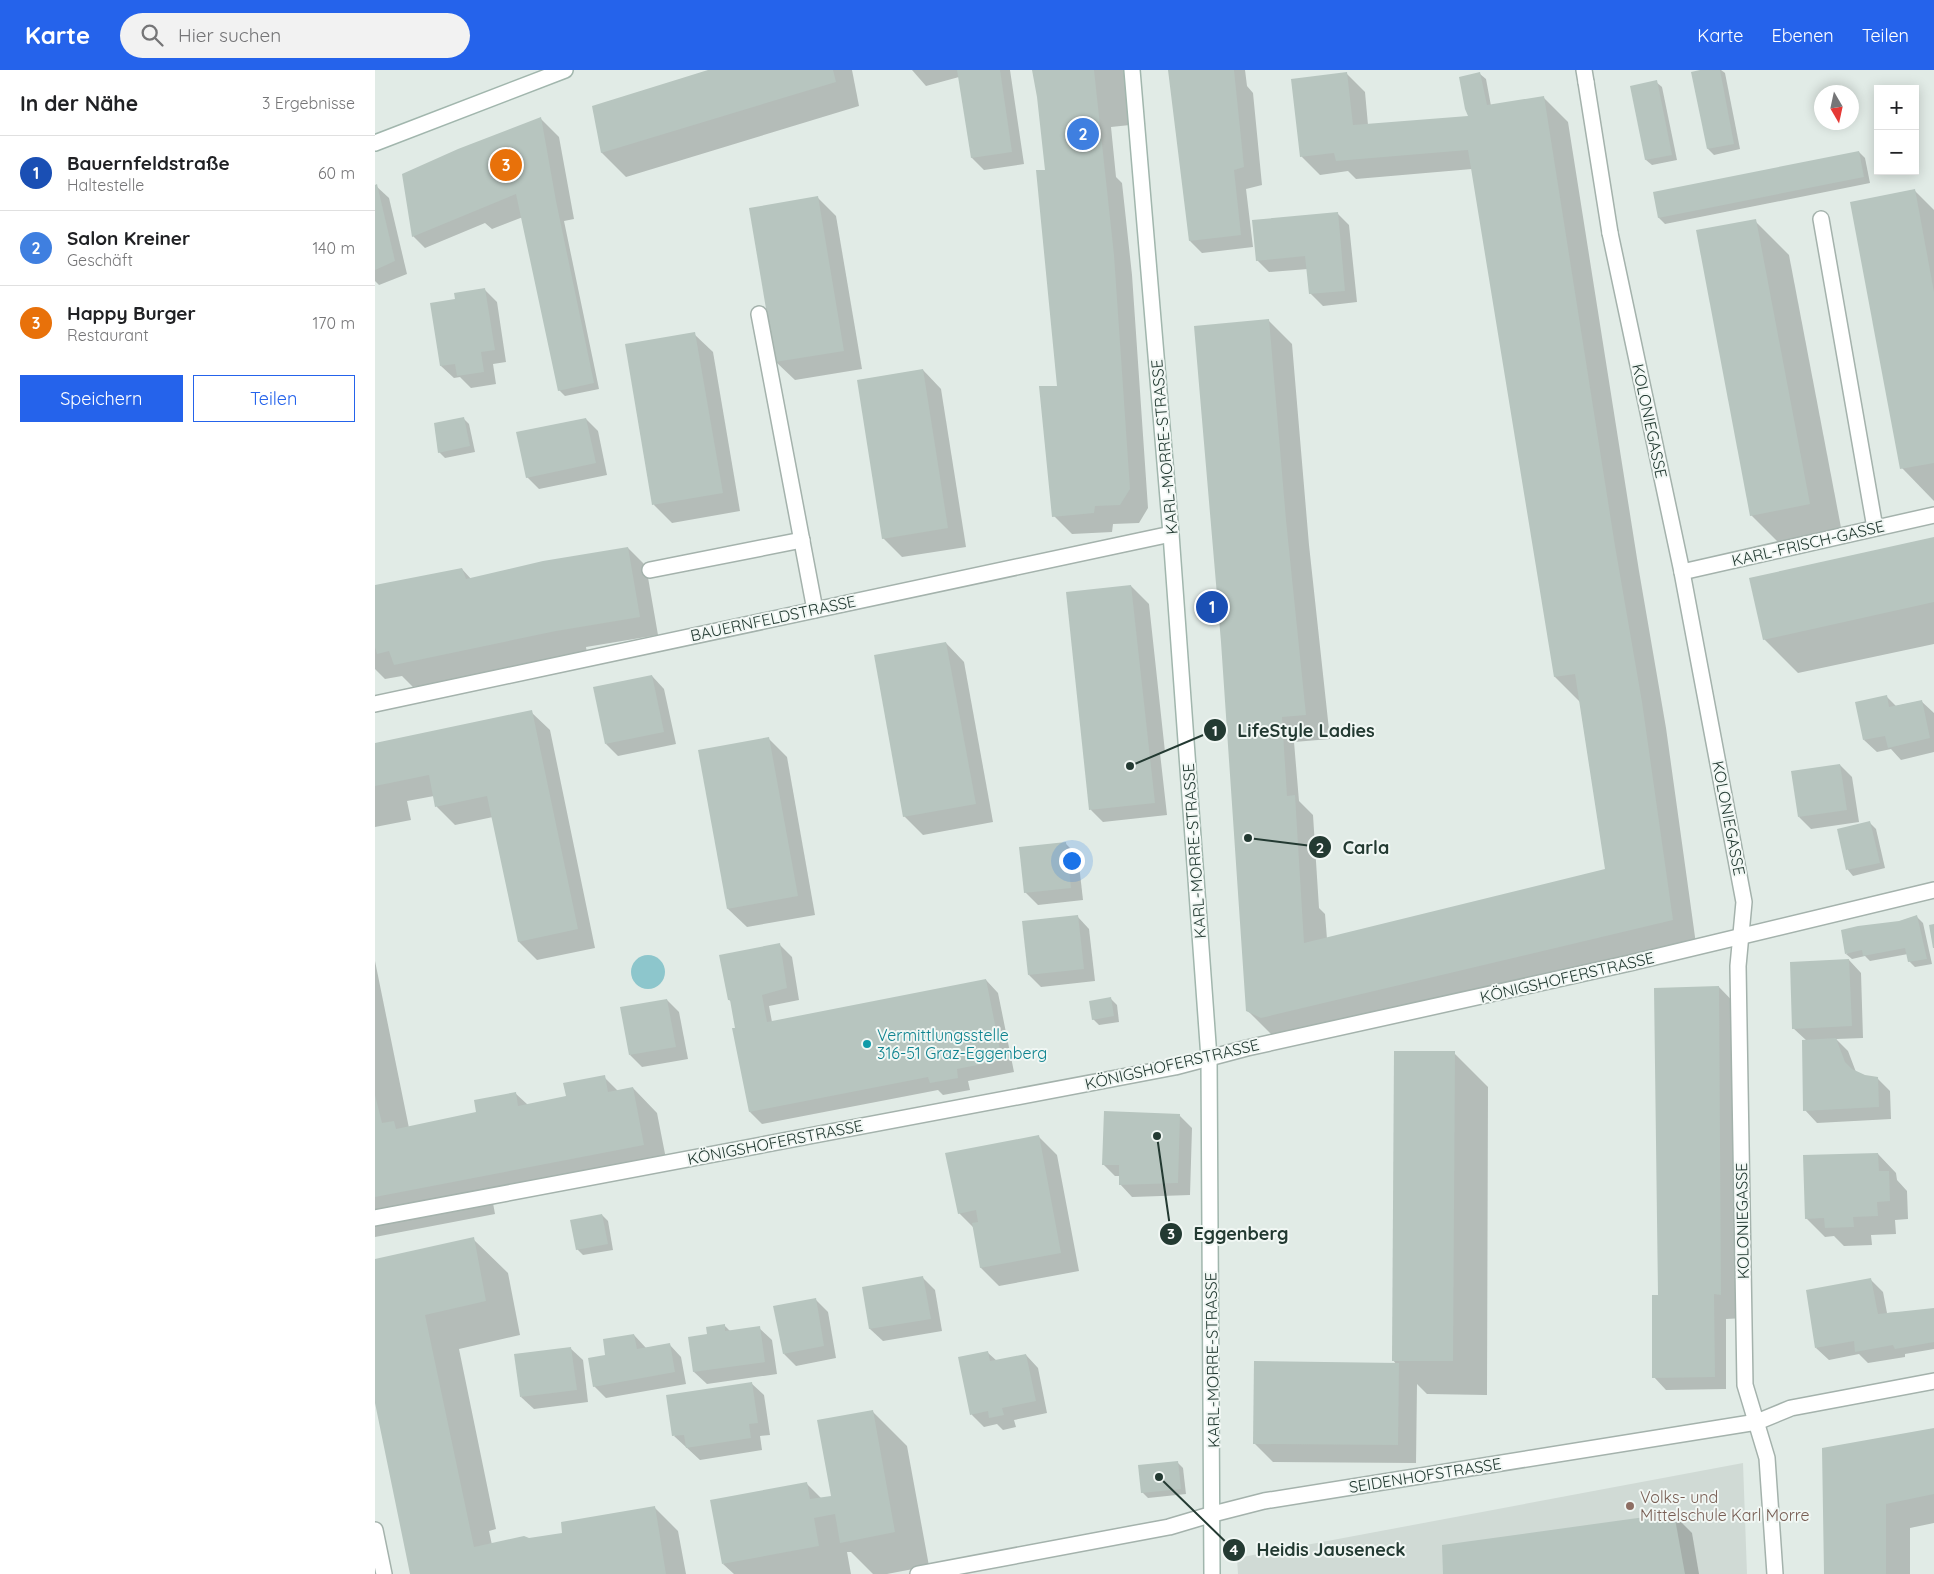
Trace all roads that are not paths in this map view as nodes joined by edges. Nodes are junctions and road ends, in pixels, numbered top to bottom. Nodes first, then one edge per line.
1 (565, 70) edge
2 (1132, 70) edge
3 (1585, 76) edge
4 (375, 143) edge
5 (1821, 219) dead end
6 (759, 314) dead end
7 (1934, 515) edge
8 (1875, 528) junction
9 (1171, 534) junction
10 (802, 540) junction
11 (650, 570) dead end
12 (1681, 572) junction
13 (815, 610) junction
14 (375, 704) edge
15 (1934, 890) edge
16 (1741, 935) junction
17 (1209, 1058) junction
18 (375, 1218) edge
19 (1934, 1381) edge
20 (1757, 1422) junction
21 (1213, 1514) junction
22 (375, 1530) edge
23 (384, 1574) edge
24 (917, 1574) edge
25 (1212, 1574) edge
26 (1775, 1574) edge

1 - 4 street
2 - 9 street, KARL-MORRE-STRASSE
3 - 12 street, KOLONIEGASSE
5 - 8 street
6 - 10 street
7 - 8 street, KARL-FRISCH-GASSE
8 - 12 street, KARL-FRISCH-GASSE
9 - 13 street, BAUERNFELDSTRASSE
9 - 17 street, KARL-MORRE-STRASSE
10 - 11 street
10 - 13 street
12 - 16 street, KOLONIEGASSE
13 - 14 street, BAUERNFELDSTRASSE
15 - 16 street, KÖNIGSHOFERSTRASSE
16 - 17 street, KÖNIGSHOFERSTRASSE
16 - 20 street, KOLONIEGASSE
17 - 18 street, KÖNIGSHOFERSTRASSE
17 - 21 street, KARL-MORRE-STRASSE
19 - 20 street, SEIDENHOFSTRASSE
20 - 21 street, SEIDENHOFSTRASSE
20 - 26 street, KOLONIEGASSE
21 - 24 street, SEIDENHOFSTRASSE
21 - 25 street, KARL-MORRE-STRASSE
22 - 23 street

